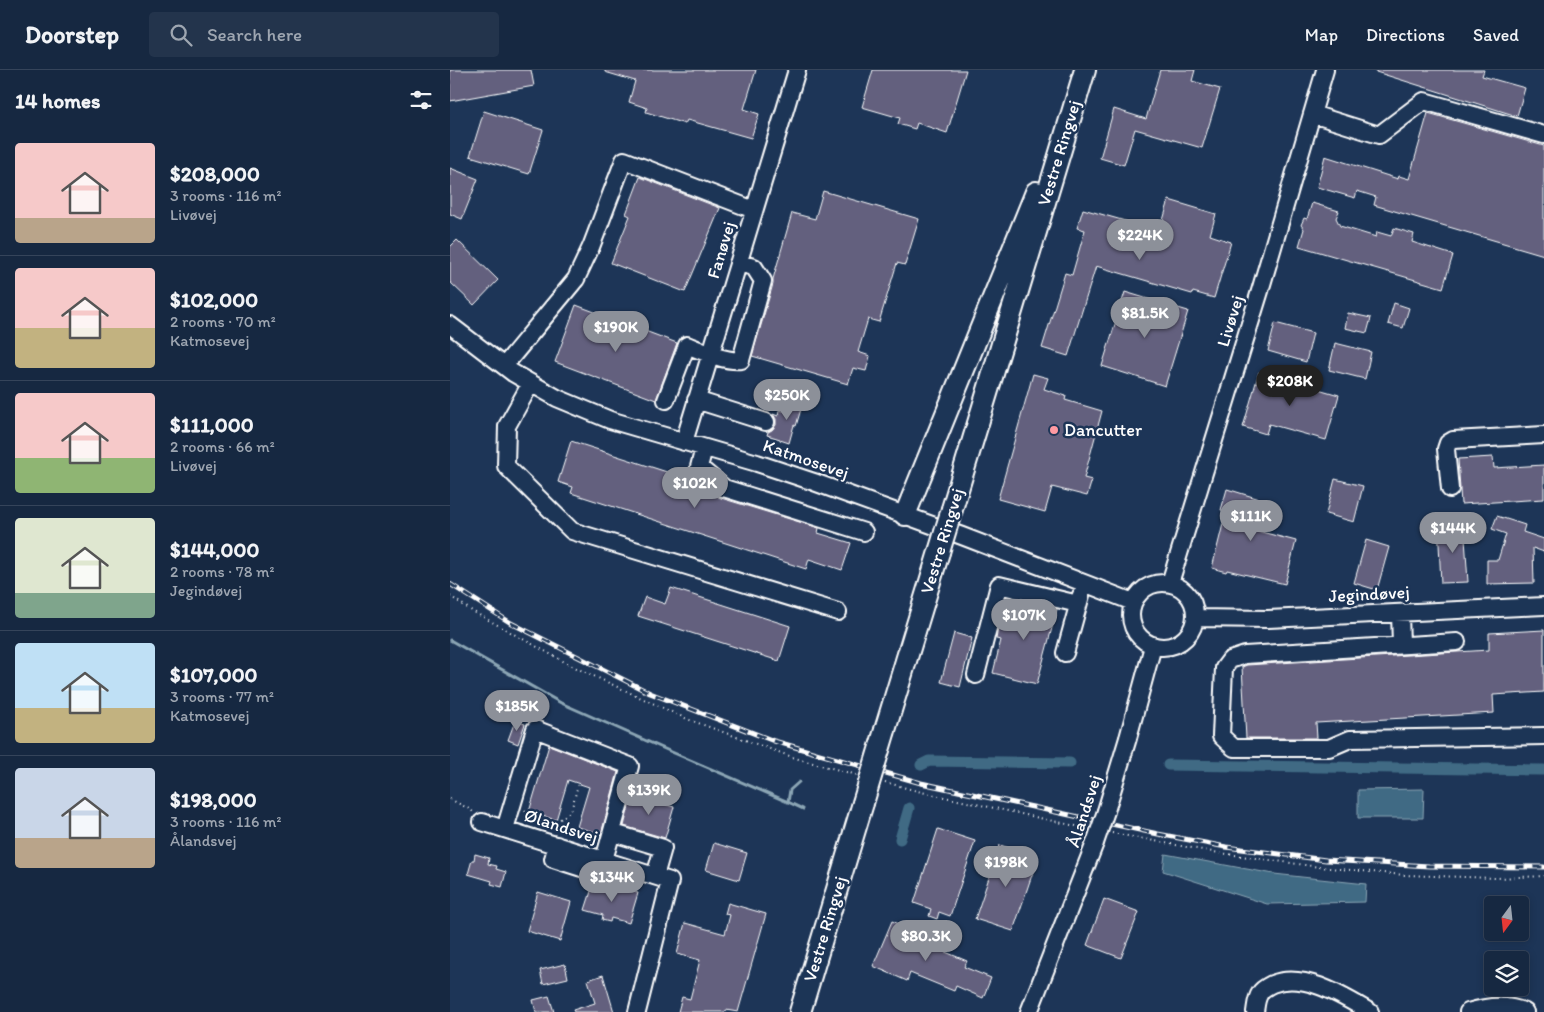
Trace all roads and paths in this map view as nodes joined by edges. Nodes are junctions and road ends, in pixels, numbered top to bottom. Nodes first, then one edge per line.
1 (797, 70) edge
2 (1085, 70) edge
3 (1325, 70) edge
4 (1312, 114) junction
5 (1544, 135) edge
6 (1064, 140) junction
7 (754, 210) junction
8 (738, 263) junction
9 (450, 325) edge
10 (710, 354) junction
11 (504, 366) junction
12 (531, 383) junction
13 (666, 400) dead end
14 (696, 400) junction
15 (766, 422) dead end
16 (1544, 435) edge
17 (684, 442) junction
18 (704, 448) junction
19 (1450, 489) dead end
20 (905, 515) junction
21 (864, 532) dead end
22 (1084, 583) junction
23 (1170, 583) junction
24 (450, 596) edge
25 (1133, 602) junction
26 (1078, 604) junction
27 (1544, 606) edge
28 (838, 612) dead end
29 (1400, 613) junction
30 (1196, 618) junction
31 (1457, 642) dead end
32 (1401, 645) junction
33 (1153, 646) junction
34 (1065, 653) dead end
35 (976, 675) dead end
36 (1544, 736) edge
37 (864, 777) dead end
38 (882, 782) dead end
39 (578, 785) dead end
40 (450, 799) edge
41 (512, 804) junction
42 (482, 822) joint
43 (505, 829) junction
44 (1109, 833) dead end
45 (620, 836) dead end
46 (1093, 836) junction
47 (558, 845) junction
48 (604, 860) junction
49 (623, 866) junction
50 (655, 876) junction
51 (1544, 876) edge
52 (637, 1012) edge
53 (800, 1012) edge
54 (1029, 1012) edge
55 (1255, 1012) edge
56 (1370, 1012) edge
57 (1468, 1012) edge
58 (1525, 1012) edge

1 - 7 street, Fanøvej
2 - 6 main road, Vestre Ringvej
3 - 4 street, Livøvej
4 - 5 street
4 - 23 street, Livøvej
6 - 20 main road
6 - 53 main road, Vestre Ringvej, bridge
7 - 8 street, Fanøvej
7 - 11 street
8 - 10 street, Fanøvej
8 - 10 street
9 - 11 street, Katmosevej
10 - 13 street
10 - 14 street, Fanøvej
11 - 12 street, Katmosevej
12 - 17 street, Katmosevej
12 - 28 street
14 - 15 street
14 - 17 street, Fanøvej
16 - 19 street
17 - 18 street, Katmosevej
18 - 20 street, Katmosevej
18 - 21 street
20 - 22 street, Katmosevej
22 - 25 street, Katmosevej
22 - 26 street
23 - 25 street
23 - 30 street
24 - 37 path
25 - 33 street
26 - 34 street
26 - 35 street
27 - 29 street, Jegindøvej
29 - 30 street, Jegindøvej
29 - 32 street
30 - 33 street
31 - 32 street
32 - 36 street
33 - 46 street, Ålandsvej, bridge
38 - 46 path
39 - 41 path
40 - 42 path
41 - 43 street
41 - 48 street
42 - 43 street, Ølandsvej
43 - 47 street, Ølandsvej
44 - 51 path
45 - 50 street
46 - 54 street, Ålandsvej
47 - 48 street, Ølandsvej
47 - 49 street
48 - 49 street, Ølandsvej
49 - 50 street, Ølandsvej
50 - 52 street
55 - 56 street
57 - 58 street

